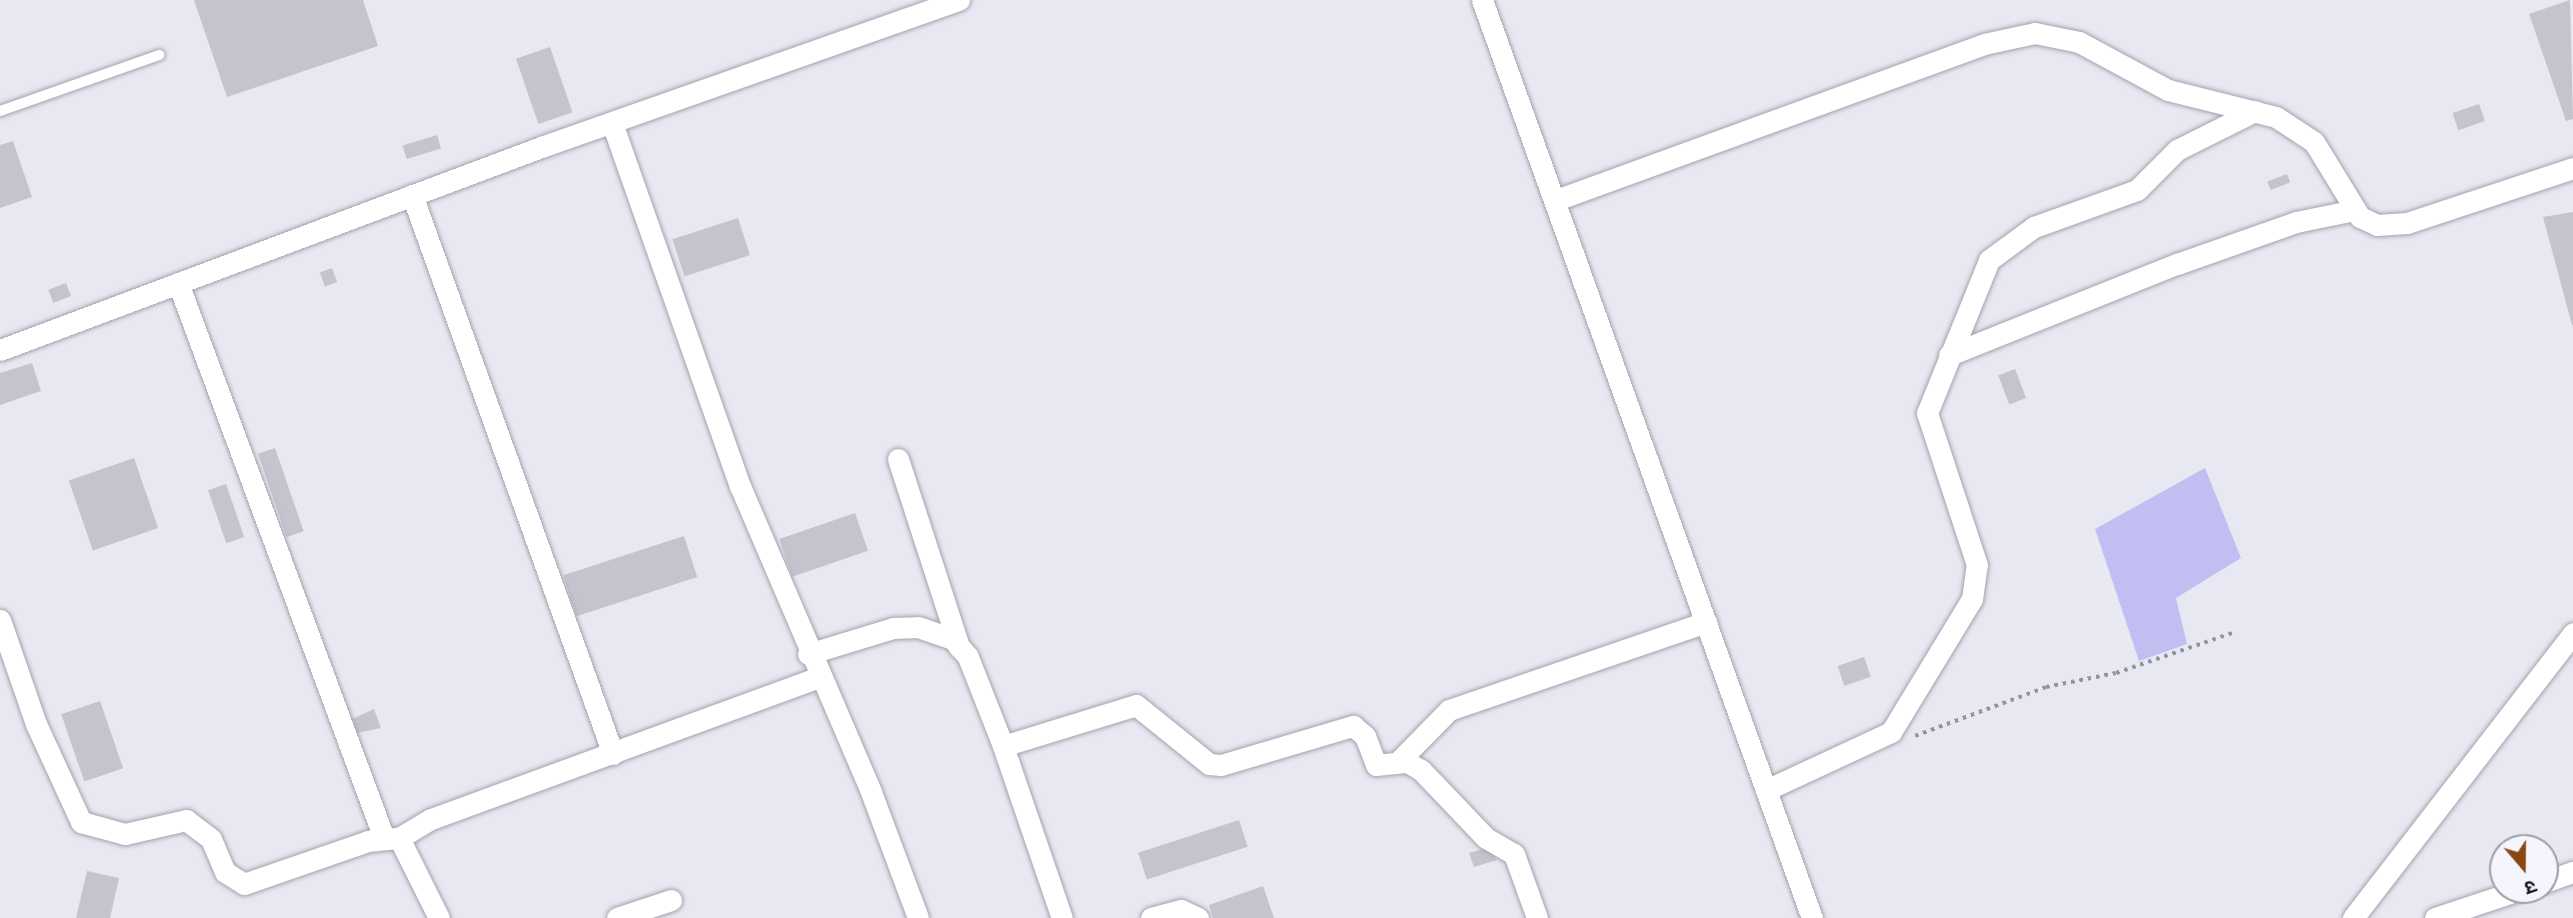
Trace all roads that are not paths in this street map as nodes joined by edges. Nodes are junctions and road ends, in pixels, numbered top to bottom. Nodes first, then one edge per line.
1 (959, 0) edge
2 (1482, 0) edge
3 (159, 55) dead end
4 (0, 111) edge
5 (2255, 111) junction
6 (612, 123) junction
7 (2573, 169) edge
8 (412, 195) junction
9 (1556, 200) junction
10 (2355, 210) junction
11 (178, 283) junction
12 (0, 350) edge
13 (1949, 355) junction
14 (898, 459) dead end
15 (0, 620) edge
16 (1706, 622) junction
17 (2573, 633) edge
18 (959, 647) junction
19 (807, 654) junction
20 (818, 677) junction
21 (1003, 746) junction
22 (613, 754) junction
23 (1398, 763) junction
24 (1766, 790) junction
25 (391, 838) junction
26 (671, 900) dead end
27 (2489, 900) edge
28 (439, 918) edge
29 (617, 918) edge
30 (918, 918) edge
31 (1062, 918) edge
32 (1151, 918) edge
33 (1198, 918) edge
34 (1537, 918) edge
35 (1812, 918) edge
36 (2353, 918) edge
37 (2435, 918) edge

1 - 6 street
2 - 9 street
3 - 4 lane
5 - 9 street
5 - 10 street
5 - 13 street
6 - 8 street
6 - 19 street
7 - 10 street
8 - 11 street
8 - 22 street
9 - 16 street
10 - 13 street
11 - 12 street
11 - 25 street
13 - 24 street
14 - 18 street
15 - 25 street
16 - 23 street
16 - 24 street
17 - 36 street
18 - 19 street
18 - 21 street
19 - 20 street
20 - 22 street
20 - 30 street
21 - 23 street
21 - 31 street
22 - 25 street
23 - 34 street
24 - 35 street
25 - 28 street
26 - 29 street
27 - 37 street
32 - 33 street

